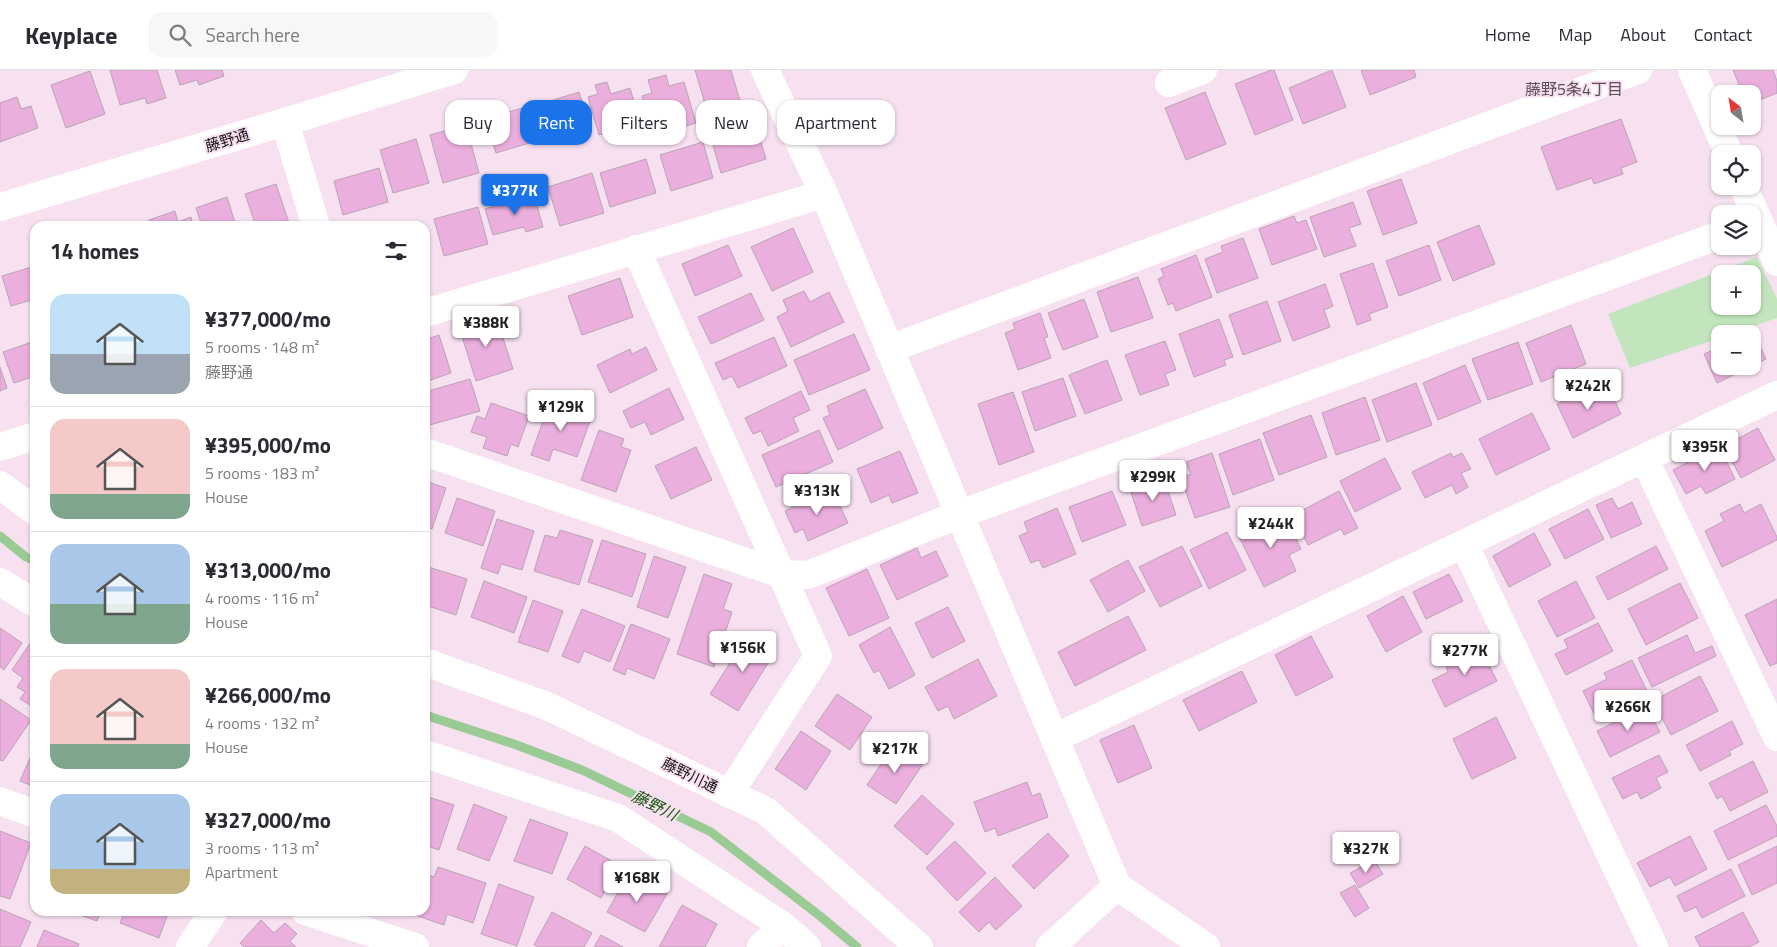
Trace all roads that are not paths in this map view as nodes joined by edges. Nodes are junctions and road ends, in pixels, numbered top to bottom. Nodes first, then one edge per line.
1 (454, 70) edge
2 (764, 70) edge
3 (1203, 70) edge
4 (1638, 70) edge
5 (1692, 70) edge
6 (1169, 83) dead end
7 (285, 122) junction
8 (1725, 145) edge
9 (824, 194) junction
10 (1748, 195) edge
11 (1, 205) edge
12 (1763, 219) edge
13 (315, 221) edge
14 (1711, 238) edge
15 (636, 249) junction
16 (1777, 262) edge
17 (430, 311) edge
18 (889, 349) junction
19 (1777, 395) edge
20 (30, 438) edge
21 (0, 447) edge
22 (430, 454) edge
23 (1644, 458) junction
24 (0, 485) edge
25 (30, 507) edge
26 (960, 514) junction
27 (1464, 544) junction
28 (781, 574) junction
29 (0, 582) edge
30 (30, 600) edge
31 (430, 664) edge
32 (1777, 737) edge
33 (1054, 738) junction
34 (430, 756) edge
35 (729, 794) junction
36 (0, 801) edge
37 (30, 812) edge
38 (1117, 886) junction
39 (211, 916) edge
40 (320, 916) edge
41 (782, 926) junction
42 (190, 947) edge
43 (415, 947) edge
44 (761, 947) edge
45 (807, 947) edge
46 (919, 947) edge
47 (1050, 947) edge
48 (1206, 947) edge
49 (1654, 947) edge

1 - 7 street, 藤野通
2 - 9 street
3 - 6 street
4 - 18 street
5 - 8 street
7 - 11 street, 藤野通
7 - 13 street
9 - 15 street
9 - 18 street
10 - 12 street
12 - 16 street
14 - 26 street
15 - 17 street
15 - 28 street
18 - 26 street
19 - 23 street
20 - 21 street
22 - 28 street
23 - 27 street
23 - 32 street
24 - 25 street
26 - 28 street
26 - 33 street
27 - 33 street
27 - 49 street
28 - 35 street
29 - 30 street
31 - 35 street, 藤野川通
33 - 38 street
34 - 41 street
35 - 46 street, 藤野川通
36 - 37 street
38 - 47 street
38 - 48 street
39 - 42 street
40 - 43 street
41 - 44 street
41 - 45 street

